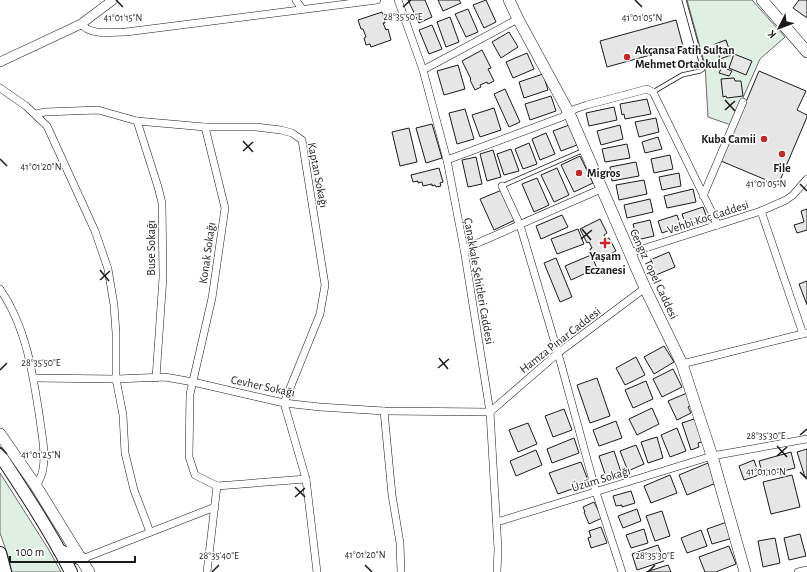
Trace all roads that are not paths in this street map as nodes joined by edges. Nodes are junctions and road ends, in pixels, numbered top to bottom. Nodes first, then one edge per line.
1 (114, 0) edge
2 (296, 0) edge
3 (378, 0) edge
4 (398, 0) edge
5 (509, 0) edge
6 (684, 0) edge
7 (762, 0) edge
8 (102, 4) edge
9 (302, 9) junction
10 (518, 19) junction
11 (81, 24) junction
12 (807, 52) edge
13 (0, 62) edge
14 (423, 70) junction
15 (0, 88) edge
16 (653, 92) junction
17 (743, 102) dead end
18 (569, 113) junction
19 (36, 114) junction
20 (137, 121) junction
21 (204, 127) junction
22 (585, 149) junction
23 (447, 160) junction
24 (807, 179) edge
25 (502, 186) joint
26 (601, 188) junction
27 (703, 196) junction
28 (761, 211) junction
29 (520, 225) junction
30 (718, 225) junction
31 (464, 249) junction
32 (630, 253) junction
33 (645, 288) junction
34 (0, 289) edge
35 (805, 334) edge
36 (558, 353) junction
37 (682, 364) junction
38 (34, 378) junction
39 (156, 378) junction
40 (116, 379) junction
41 (193, 382) junction
42 (284, 403) junction
43 (384, 411) junction
44 (490, 412) junction
45 (0, 434) edge
46 (807, 439) edge
47 (0, 455) edge
48 (712, 456) junction
49 (306, 479) junction
50 (36, 486) junction
51 (217, 486) junction
52 (596, 492) junction
53 (215, 507) junction
54 (497, 522) junction
55 (150, 532) junction
56 (60, 551) junction
57 (0, 553) edge
58 (82, 559) junction
59 (807, 570) edge
60 (5, 572) edge
61 (71, 572) edge
62 (88, 572) edge
63 (207, 572) edge
64 (317, 572) edge
65 (401, 572) edge
66 (497, 572) edge
67 (622, 572) edge
68 (745, 572) edge
69 (798, 572) edge

1 - 8 street
2 - 9 street
3 - 9 street
4 - 14 street, Çanakkale Şehitleri Caddesi
5 - 10 main road, Cengiz Topel Caddesi
6 - 16 lane
7 - 12 main road
8 - 11 street
9 - 11 street
10 - 14 street
10 - 18 main road, Cengiz Topel Caddesi
11 - 13 street
14 - 23 street, Çanakkale Şehitleri Caddesi
15 - 19 street
16 - 18 street
16 - 27 street
17 - 27 street
18 - 22 main road, Cengiz Topel Caddesi
18 - 23 street
19 - 20 street, Kaptan Sokağı
19 - 40 street
20 - 21 street, Kaptan Sokağı
20 - 39 street, Buse Sokağı
21 - 41 street, Konak Sokağı
21 - 42 street, Kaptan Sokağı
22 - 25 lane
22 - 26 main road, Cengiz Topel Caddesi
23 - 31 street, Çanakkale Şehitleri Caddesi
24 - 28 street, Vehbi Koç Caddesi
25 - 29 street
26 - 29 street
26 - 32 main road, Cengiz Topel Caddesi
27 - 30 street
28 - 30 street, Vehbi Koç Caddesi
28 - 35 street
29 - 31 street
29 - 36 street
30 - 32 street, Vehbi Koç Caddesi
31 - 44 street, Çanakkale Şehitleri Caddesi
32 - 33 main road, Cengiz Topel Caddesi
33 - 36 street, Hamza Pınar Caddesi
33 - 37 main road, Cengiz Topel Caddesi
34 - 38 street
35 - 37 street
36 - 44 street, Hamza Pınar Caddesi
36 - 52 street
37 - 48 main road, Cengiz Topel Caddesi
38 - 40 street, Cevher Sokağı
38 - 50 street
39 - 40 street, Cevher Sokağı
39 - 41 street, Cevher Sokağı
40 - 55 street
41 - 42 street, Cevher Sokağı
41 - 51 street, Konak Sokağı
42 - 43 street, Cevher Sokağı
42 - 49 street
43 - 44 street, Cevher Sokağı
43 - 65 street
44 - 54 street, Çanakkale Şehitleri Caddesi
45 - 50 main road
46 - 48 street, Üzüm Sokağı
47 - 56 highway
48 - 52 street, Üzüm Sokağı
48 - 68 main road, Cengiz Topel Caddesi
49 - 51 street
49 - 64 street
50 - 58 main road
51 - 53 street
52 - 54 street, Üzüm Sokağı
52 - 67 street
53 - 55 street
53 - 63 street
54 - 66 street, Çanakkale Şehitleri Caddesi
55 - 58 street
56 - 58 highway
56 - 61 highway
57 - 60 highway
58 - 62 main road
59 - 69 street

